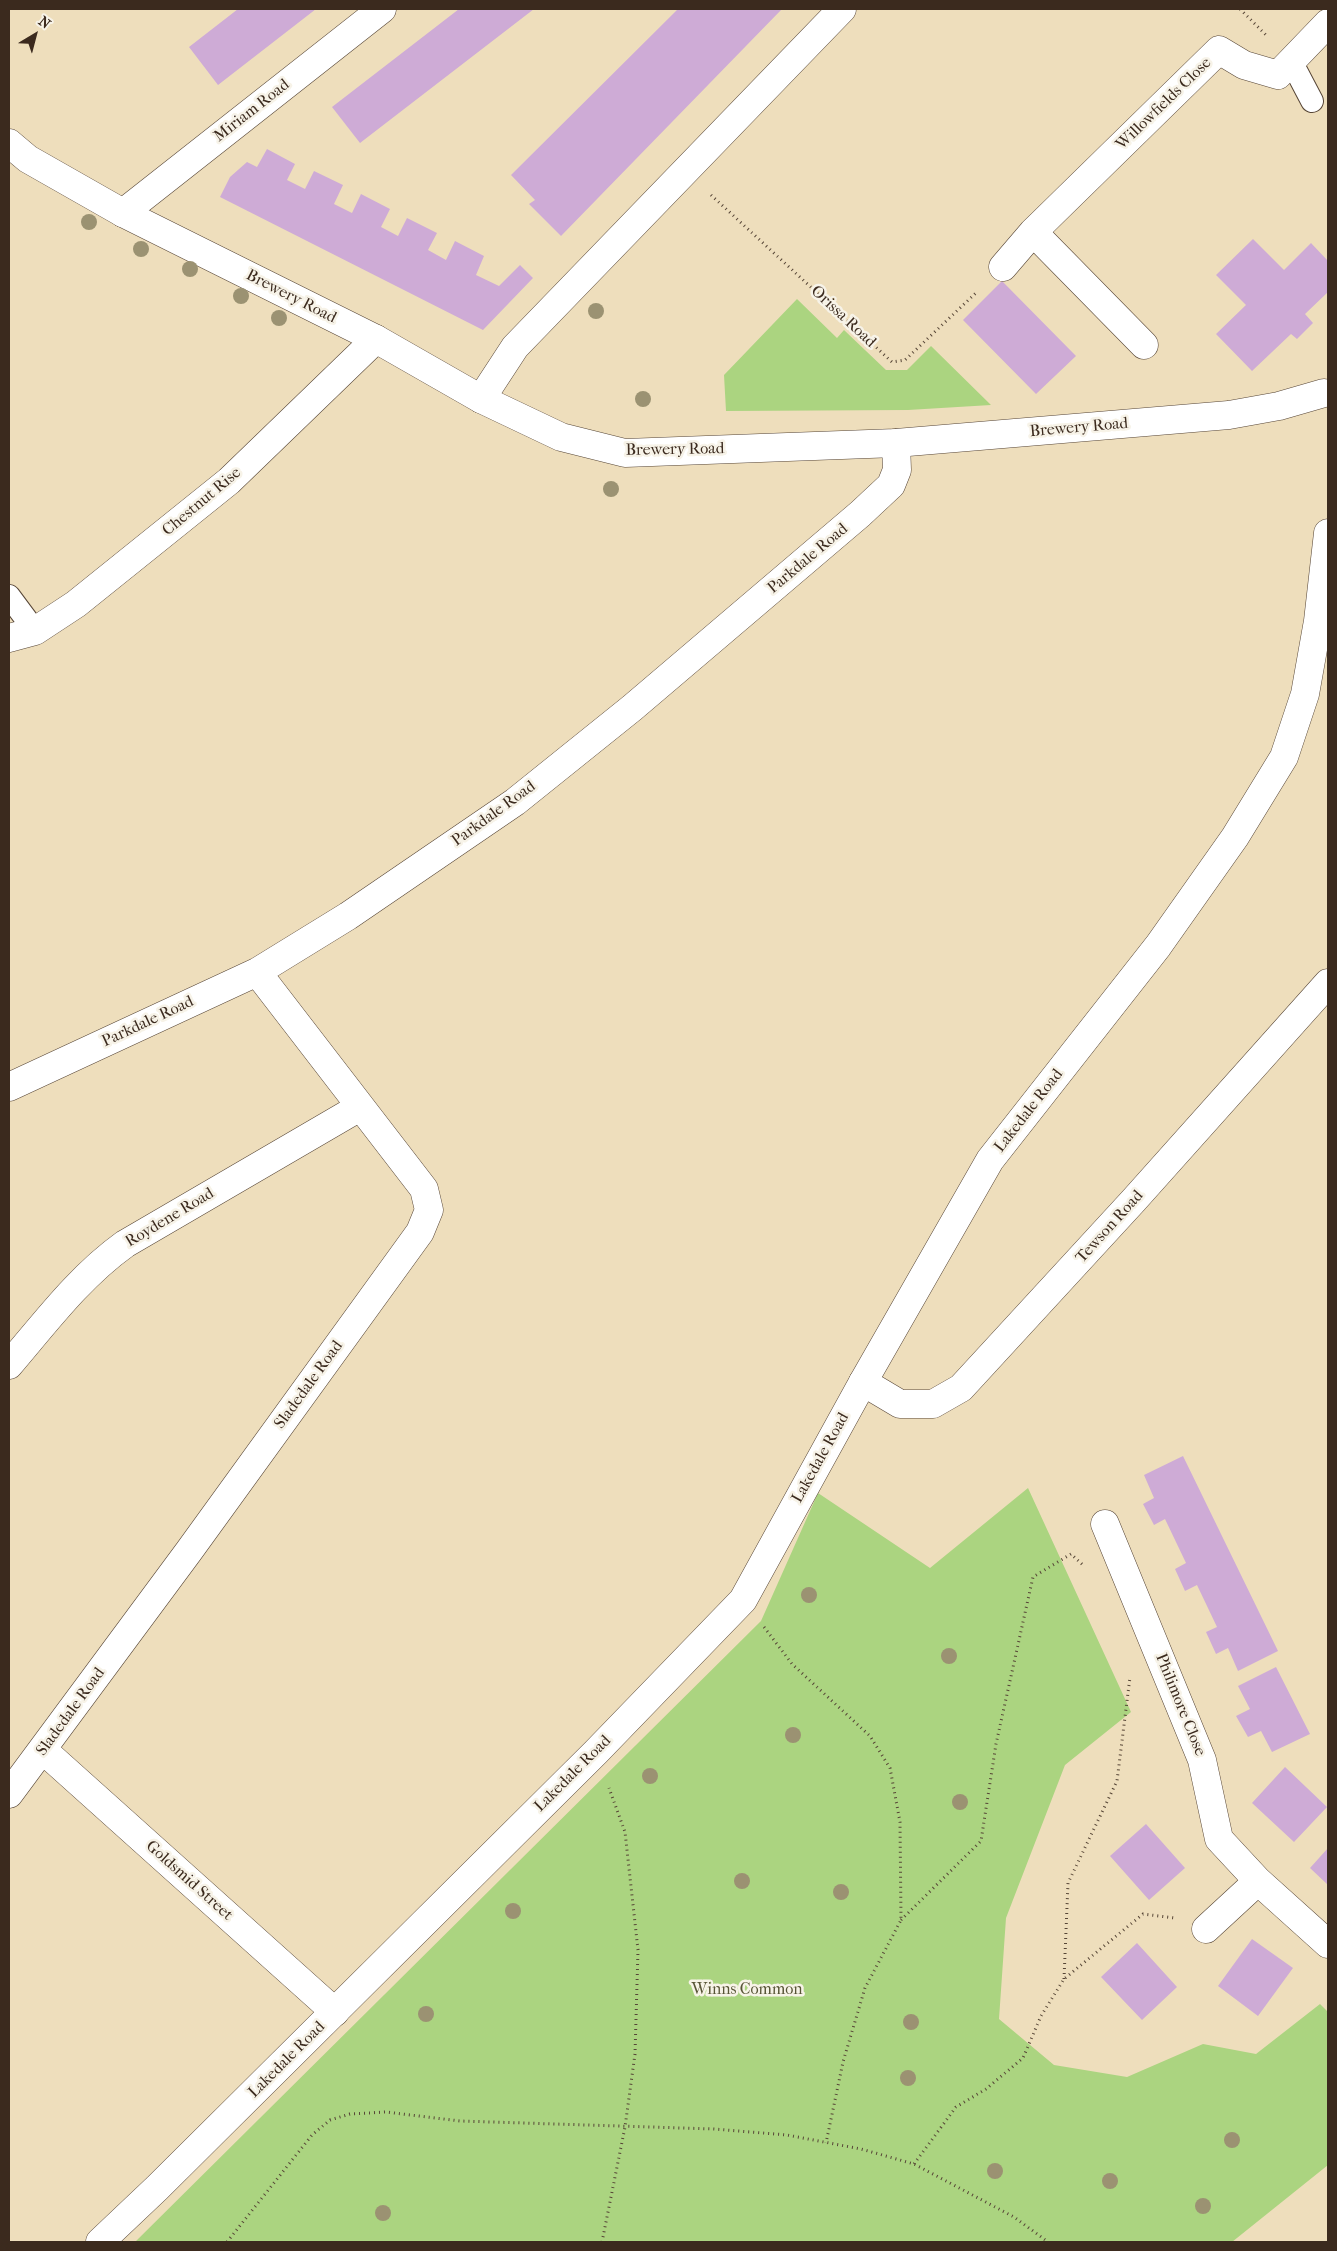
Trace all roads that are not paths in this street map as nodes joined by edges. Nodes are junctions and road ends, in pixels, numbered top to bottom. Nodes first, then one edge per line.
1 (382, 9) edge
2 (842, 9) edge
3 (1328, 23) edge
4 (1291, 61) junction
5 (1312, 101) dead end
6 (9, 143) edge
7 (123, 213) junction
8 (1033, 232) junction
9 (1003, 267) road end
10 (376, 339) junction
11 (1144, 346) dead end
12 (1327, 397) edge
13 (481, 399) junction
14 (896, 443) junction
15 (1328, 533) edge
16 (9, 596) edge
17 (35, 631) junction
18 (9, 638) edge
19 (257, 972) junction
20 (1328, 983) edge
21 (9, 1086) edge
22 (360, 1107) junction
23 (9, 1365) edge
24 (863, 1382) junction
25 (1105, 1524) dead end
26 (43, 1750) junction
27 (9, 1794) edge
28 (1258, 1881) junction
29 (1206, 1928) road end
30 (1328, 1944) edge
31 (335, 2012) junction
32 (100, 2242) edge

1 - 7 street, Miriam Road
2 - 13 street
3 - 4 street, Willowfields Close
4 - 5 lane
4 - 8 street, Willowfields Close
6 - 7 street, Brewery Road
7 - 10 street, Brewery Road
8 - 9 street, Willowfields Close
8 - 11 street
10 - 13 street, Brewery Road
10 - 17 street, Chestnut Rise
12 - 14 street, Brewery Road
13 - 14 street, Brewery Road
14 - 19 street, Parkdale Road
15 - 24 street, Lakedale Road
16 - 17 lane
17 - 18 street, Chestnut Rise
19 - 21 street, Parkdale Road
19 - 22 street, Sladedale Road
20 - 24 street, Tewson Road
22 - 23 street, Roydene Road
22 - 26 street, Sladedale Road
24 - 31 street, Lakedale Road
25 - 28 street, Philimore Close
26 - 27 street, Sladedale Road
26 - 31 street, Goldsmid Street
28 - 29 street
28 - 30 street, Philimore Close
31 - 32 street, Lakedale Road

